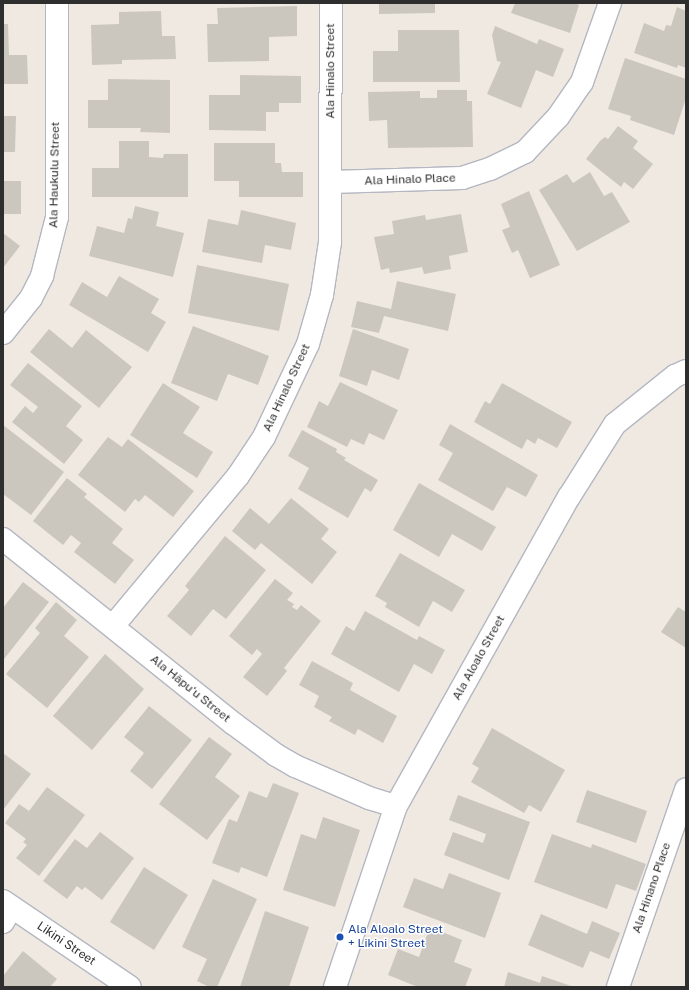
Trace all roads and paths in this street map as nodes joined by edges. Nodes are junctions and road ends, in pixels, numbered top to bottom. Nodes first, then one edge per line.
1 (57, 3) edge
2 (331, 3) edge
3 (610, 3) edge
4 (331, 182) junction
5 (3, 333) edge
6 (686, 371) edge
7 (3, 539) edge
8 (113, 626) junction
9 (686, 789) edge
10 (396, 806) junction
11 (6, 910) edge
12 (130, 987) edge
13 (335, 987) edge
14 (618, 987) edge

1 - 5 street, Ala Haukulu Street
2 - 4 street, Ala Hinalo Street
3 - 4 street, Ala Hinalo Place
4 - 8 street, Ala Hinalo Street
6 - 10 street, Ala Aloalo Street
7 - 8 street, Ala Hāpuʻu Street
8 - 10 street, Ala Hāpuʻu Street
9 - 14 street, Ala Hinano Place
10 - 13 street, Ala Aloalo Street
11 - 12 street, Likini Street

